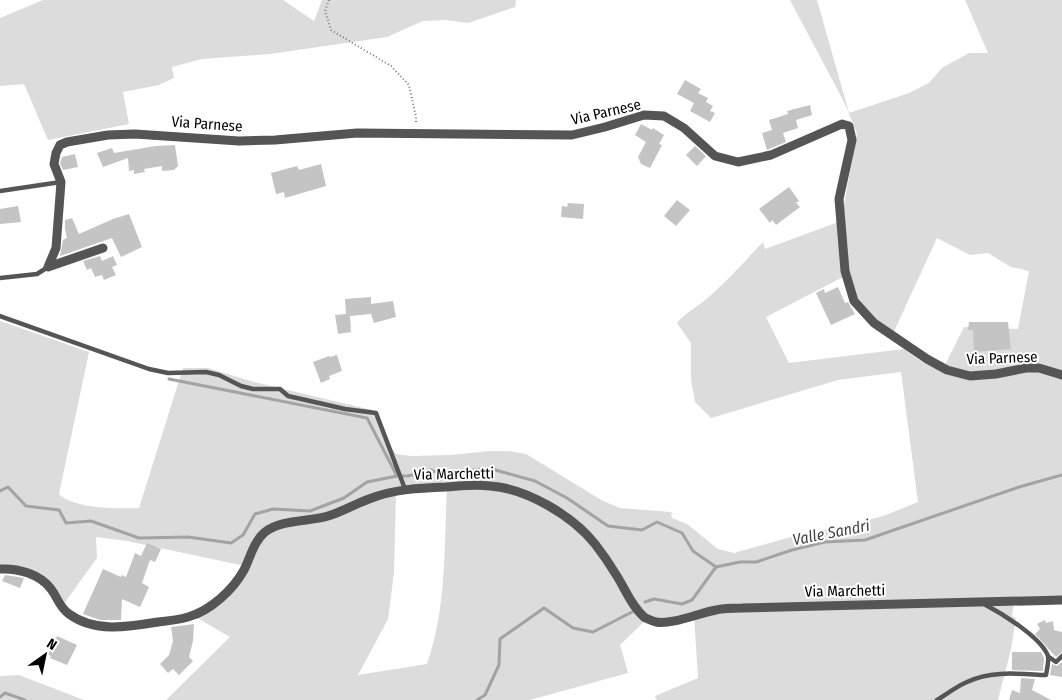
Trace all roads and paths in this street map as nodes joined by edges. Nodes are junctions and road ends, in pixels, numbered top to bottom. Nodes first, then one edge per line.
1 (329, 0) edge
2 (416, 132) junction
3 (61, 182) junction
4 (0, 191) edge
5 (103, 248) dead end
6 (48, 267) junction
7 (0, 278) edge
8 (0, 316) edge
9 (1062, 375) edge
10 (404, 485) junction
11 (0, 569) edge
12 (1062, 600) edge
13 (981, 602) junction
14 (1062, 656) edge
15 (1048, 657) junction
16 (937, 700) edge

1 - 2 path
2 - 3 street, Via Parnese
2 - 9 street, Via Parnese
3 - 4 lane
3 - 6 street, Via Parnese
5 - 6 street
6 - 7 lane
8 - 10 lane
10 - 11 street, Via Marchetti
10 - 13 street, Via Marchetti
12 - 13 street, Via Marchetti
13 - 15 lane
14 - 15 lane
15 - 16 lane

